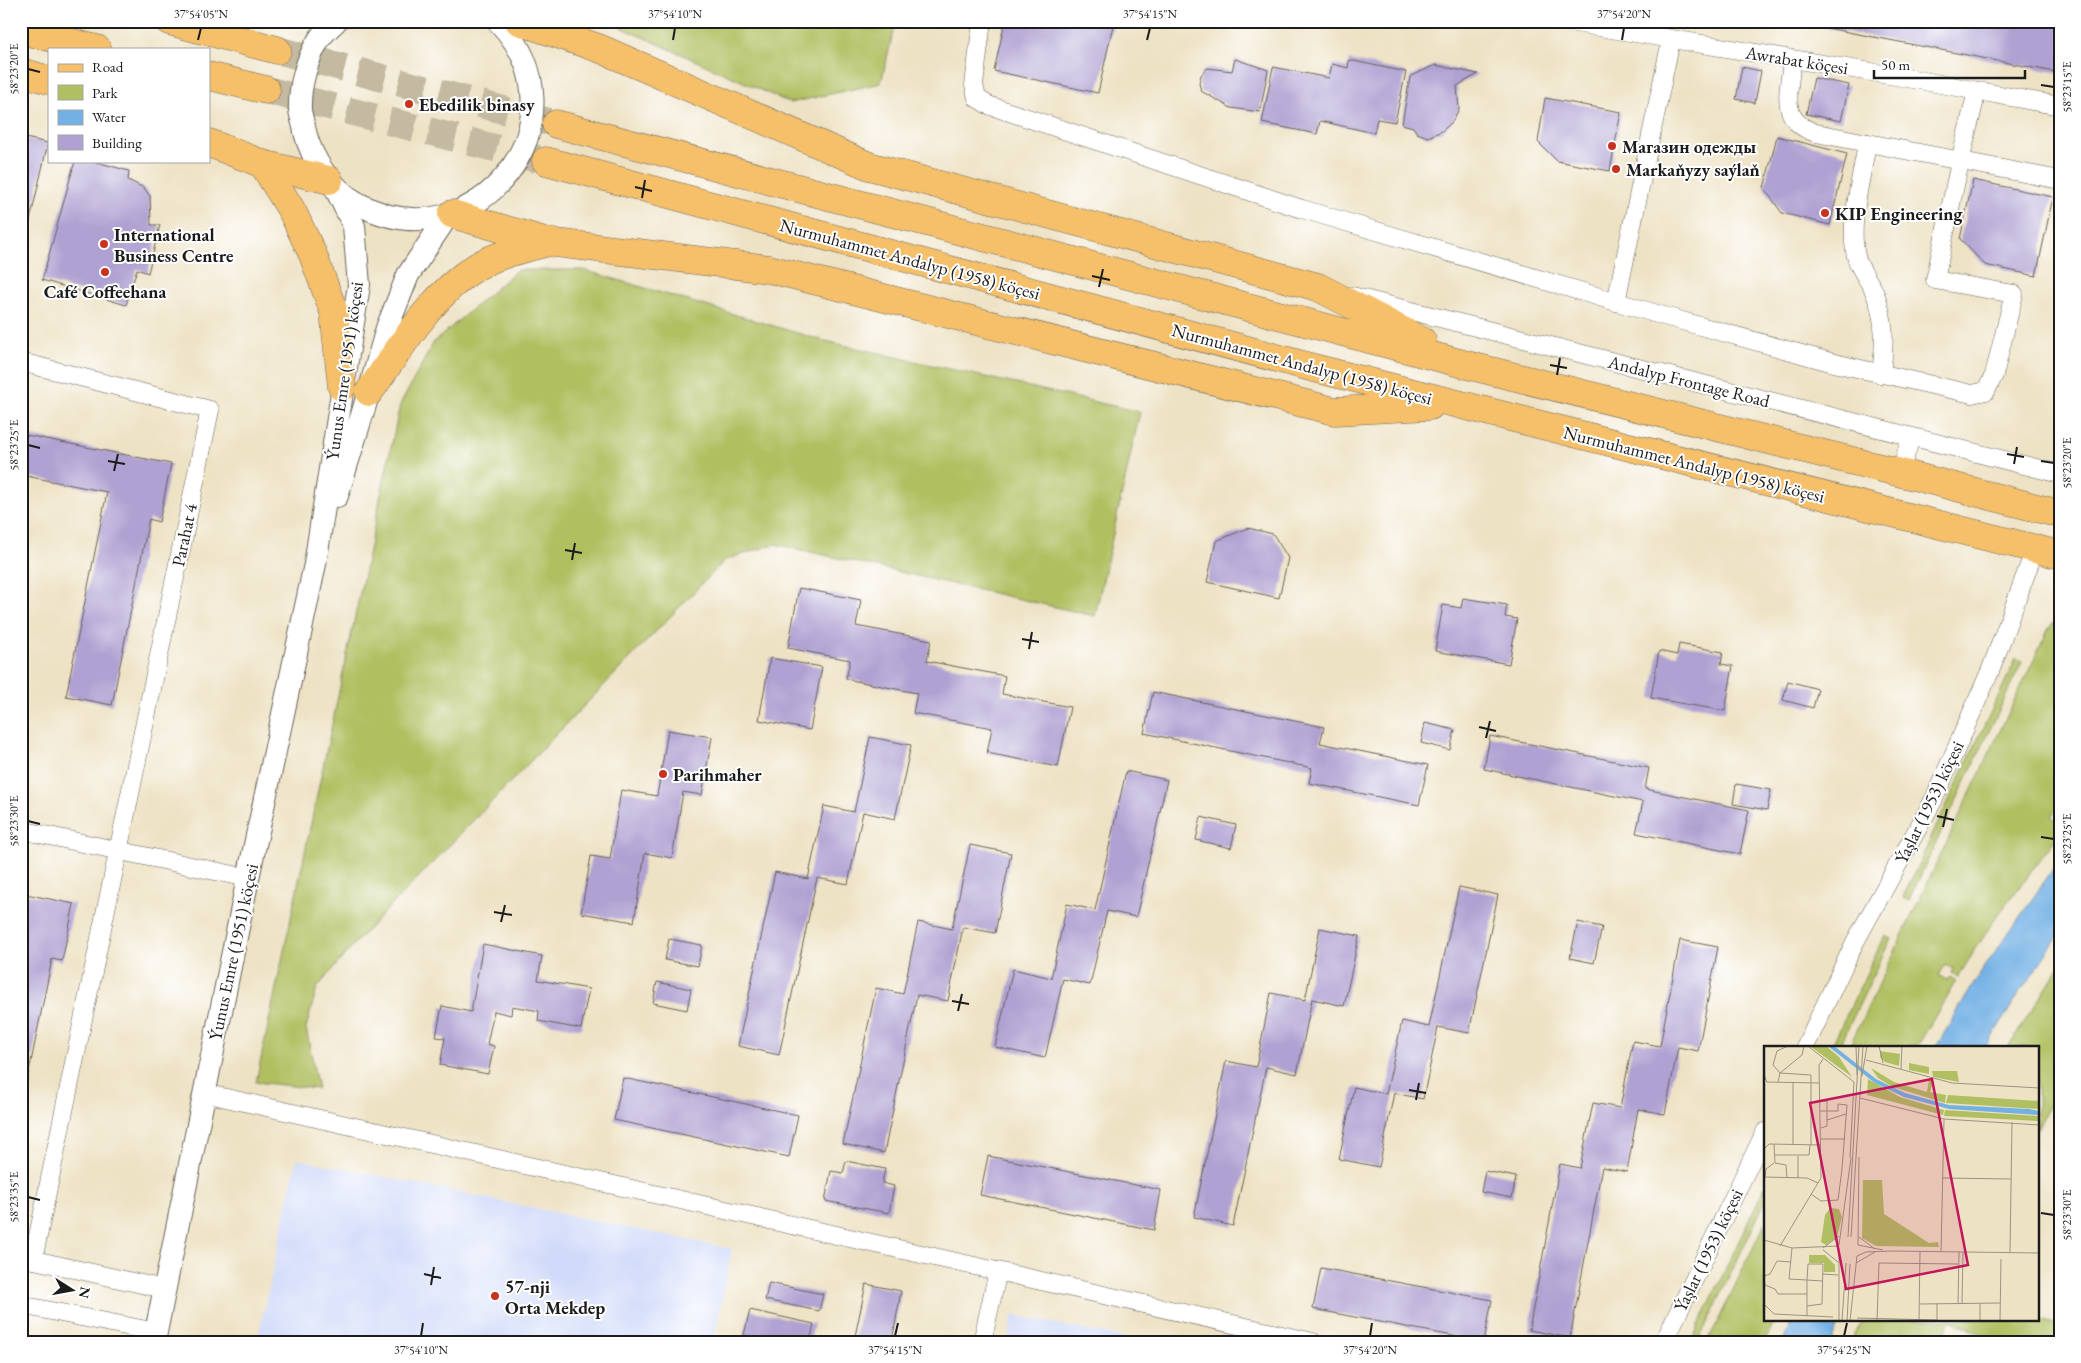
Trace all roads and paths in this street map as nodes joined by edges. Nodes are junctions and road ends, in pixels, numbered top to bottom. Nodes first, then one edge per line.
1 (169, 21) edge
2 (336, 21) edge
3 (498, 21) edge
4 (519, 21) edge
5 (572, 21) edge
6 (982, 21) edge
7 (1562, 21) edge
8 (1609, 25) edge
9 (21, 30) edge
10 (1671, 40) junction
11 (93, 48) edge
12 (601, 49) junction
13 (277, 50) tunnel mouth
14 (1792, 60) junction
15 (21, 72) edge
16 (210, 76) edge
17 (48, 80) edge
18 (266, 90) tunnel mouth
19 (1977, 91) junction
20 (2060, 106) edge
21 (556, 124) tunnel mouth
22 (210, 142) edge
23 (1867, 143) junction
24 (546, 161) tunnel mouth
25 (1960, 162) junction
26 (263, 164) junction
27 (2060, 180) edge
28 (331, 182) junction
29 (450, 215) junction
30 (548, 242) junction
31 (1318, 287) junction
32 (1616, 302) junction
33 (21, 362) edge
34 (1468, 365) junction
35 (1881, 374) junction
36 (342, 387) junction
37 (369, 392) junction
38 (1459, 405) junction
39 (1911, 437) junction
40 (1900, 473) junction
41 (2060, 474) edge
42 (2060, 514) edge
43 (2047, 552) edge
44 (316, 564) junction
45 (21, 830) edge
46 (120, 851) junction
47 (248, 878) junction
48 (1805, 1046) edge
49 (204, 1093) junction
50 (1764, 1134) edge
51 (27, 1258) edge
52 (998, 1271) junction
53 (164, 1289) junction
54 (21, 1305) edge
55 (155, 1337) edge
56 (982, 1342) edge
57 (1313, 1342) edge
58 (1664, 1342) edge

1 - 13 main road
2 - 28 street
3 - 29 street
4 - 12 main road
5 - 12 main road
6 - 32 street
7 - 8 street, Awrabat köçesi
8 - 10 street, Awrabat köçesi
9 - 11 main road
10 - 14 street, Awrabat köçesi
10 - 32 street
12 - 31 main road
14 - 19 street, Awrabat köçesi
14 - 23 street
15 - 17 main road
16 - 18 main road
19 - 20 street, Awrabat köçesi
19 - 25 street
21 - 34 main road
22 - 26 main road
23 - 25 street
23 - 35 street
24 - 38 main road, Nurmuhammet Andalyp (1958) köçesi
25 - 27 street
25 - 35 street
26 - 28 main road
26 - 36 main road
28 - 29 street
28 - 36 street, Ýunus Emre (1951) köçesi
29 - 30 main road
29 - 37 street, Ýunus Emre (1951) köçesi
30 - 37 main road
30 - 38 main road
31 - 34 main road
31 - 39 street, Andalyp Frontage Road
32 - 35 street
33 - 46 street, Parahat 4
34 - 40 main road
36 - 44 street, Ýunus Emre (1951) köçesi
37 - 44 street, Ýunus Emre (1951) köçesi
38 - 43 main road, Nurmuhammet Andalyp (1958) köçesi
39 - 40 street
39 - 41 street, Andalyp Frontage Road
40 - 42 main road
43 - 48 street, Ýaşlar (1953) köçesi
44 - 47 street, Ýunus Emre (1951) köçesi
45 - 46 street
46 - 47 street
46 - 51 street
47 - 49 street, Ýunus Emre (1951) köçesi
49 - 52 street
49 - 53 street, Ýunus Emre (1951) köçesi
50 - 58 street, Ýaşlar (1953) köçesi
51 - 53 street
52 - 56 street
52 - 57 street
53 - 55 street, Ýunus Emre (1951) köçesi
54 - 55 street

